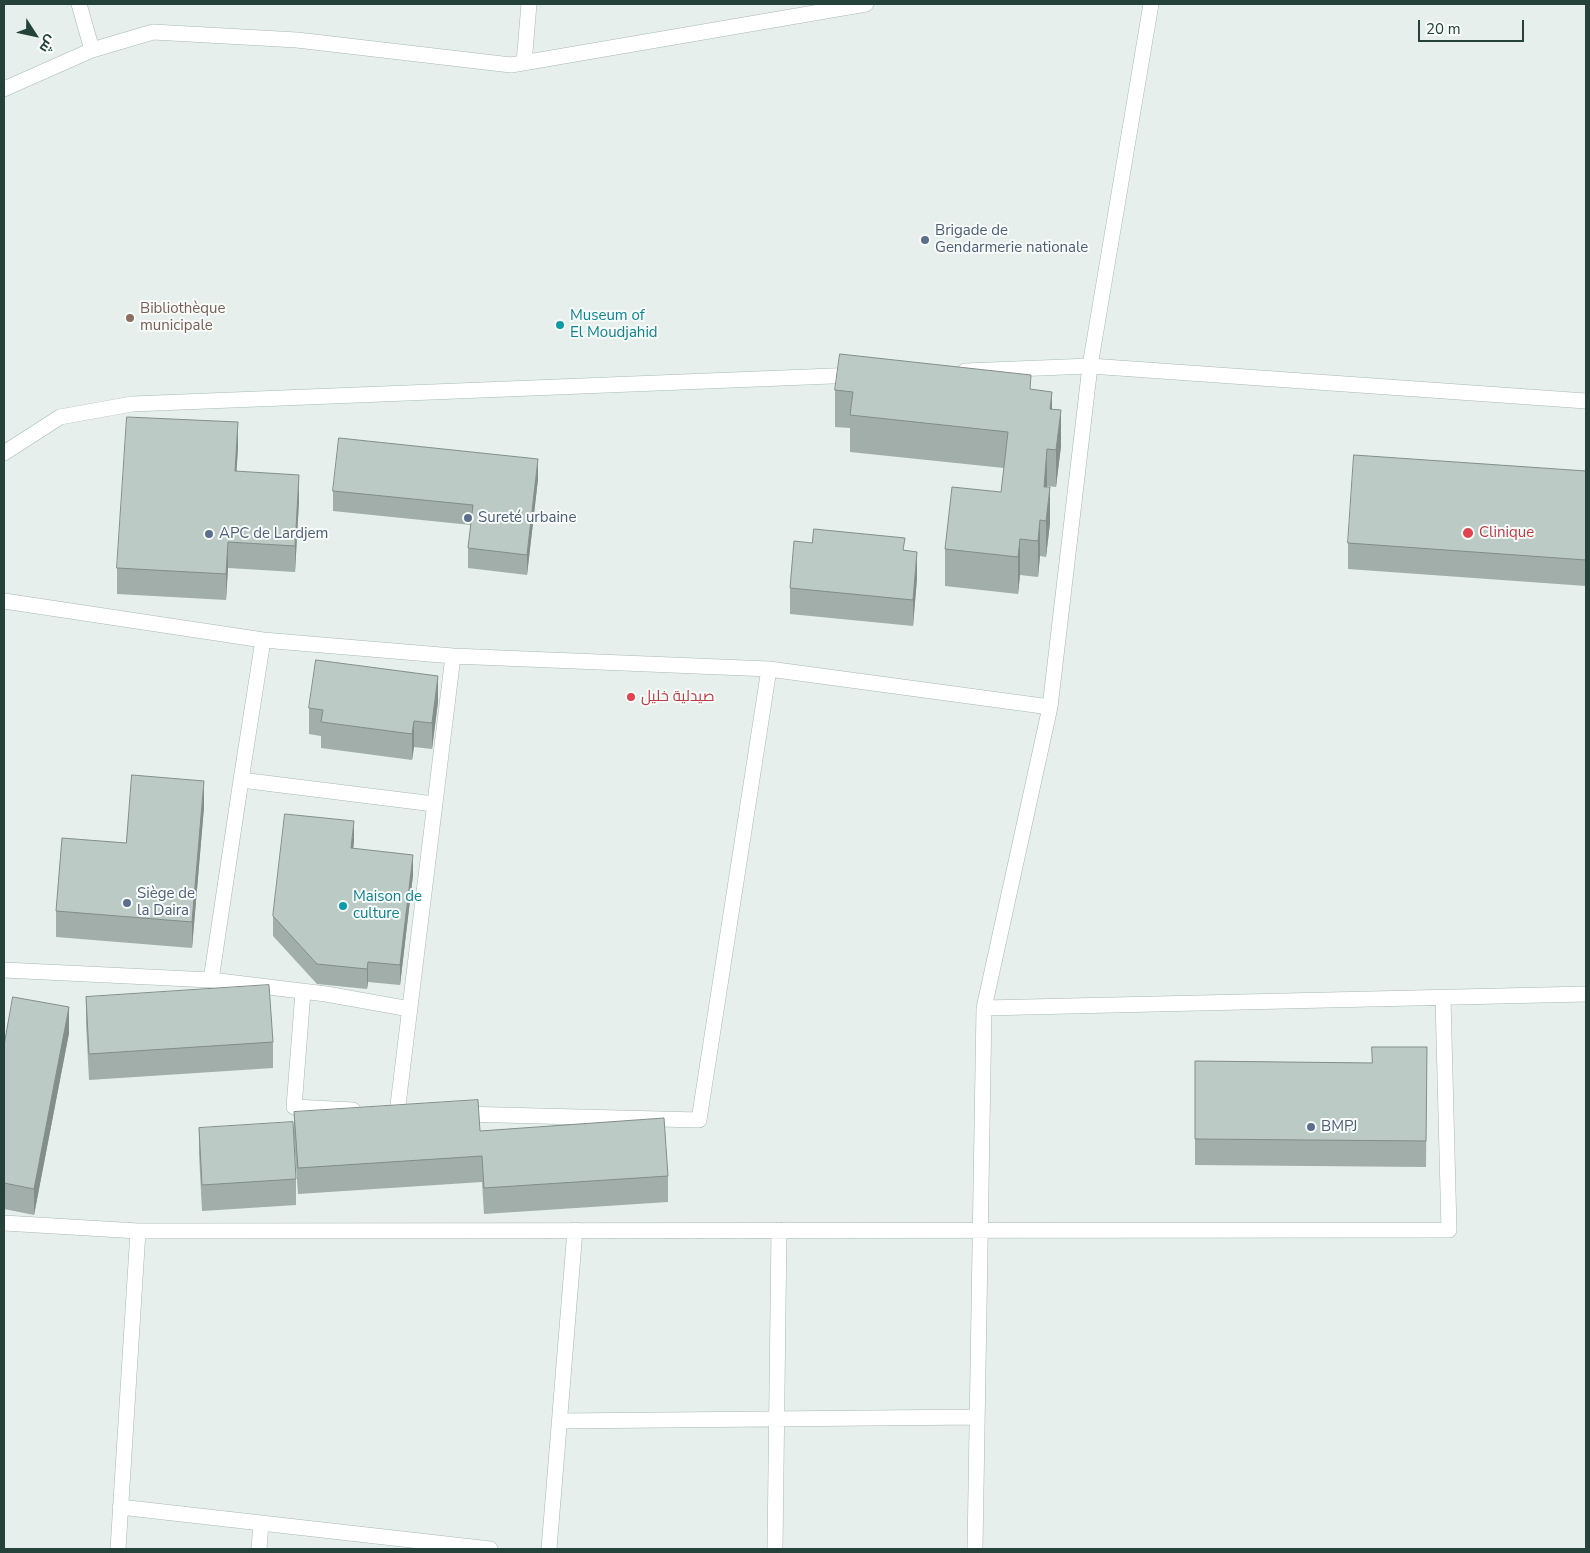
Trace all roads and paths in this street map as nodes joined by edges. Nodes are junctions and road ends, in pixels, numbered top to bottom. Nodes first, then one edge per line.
1 (79, 4) edge
2 (529, 4) edge
3 (866, 4) edge
4 (1151, 4) edge
5 (92, 50) junction
6 (524, 63) junction
7 (4, 89) edge
8 (1090, 366) junction
9 (951, 371) edge
10 (871, 374) edge
11 (1586, 402) edge
12 (4, 453) edge
13 (4, 601) edge
14 (263, 640) junction
15 (453, 656) junction
16 (769, 669) junction
17 (1050, 707) junction
18 (241, 780) junction
19 (434, 804) junction
20 (4, 970) edge
21 (211, 980) junction
22 (303, 992) junction
23 (1586, 994) edge
24 (1443, 998) junction
25 (984, 1008) junction
26 (410, 1009) junction
27 (397, 1113) junction
28 (426, 1114) edge
29 (445, 1114) edge
30 (4, 1223) edge
31 (575, 1230) junction
32 (779, 1230) junction
33 (980, 1230) junction
34 (138, 1231) junction
35 (977, 1417) junction
36 (776, 1419) junction
37 (560, 1421) junction
38 (120, 1507) junction
39 (261, 1523) junction
40 (118, 1549) edge
41 (259, 1549) edge
42 (490, 1549) edge
43 (549, 1549) edge
44 (775, 1549) edge
45 (975, 1549) edge

1 - 5 street
2 - 6 street
3 - 6 street
4 - 8 street
5 - 6 street
5 - 7 street
8 - 9 street
8 - 11 street
8 - 17 street
10 - 12 street
13 - 14 street
14 - 15 street
14 - 18 street
15 - 16 street
15 - 19 street
16 - 17 street
16 - 29 street
17 - 25 street
18 - 19 street
18 - 21 street
19 - 26 street
20 - 21 street
21 - 22 street
22 - 26 street
22 - 27 street
23 - 24 street
24 - 25 street
24 - 33 street
25 - 33 street
26 - 27 street
27 - 28 street
30 - 34 street
31 - 32 street
31 - 34 street
31 - 37 street
32 - 33 street
32 - 36 street
33 - 35 street
34 - 38 street
35 - 36 street
35 - 45 street
36 - 37 street
36 - 44 street
37 - 43 street
38 - 39 street
38 - 40 street
39 - 41 street
39 - 42 street

